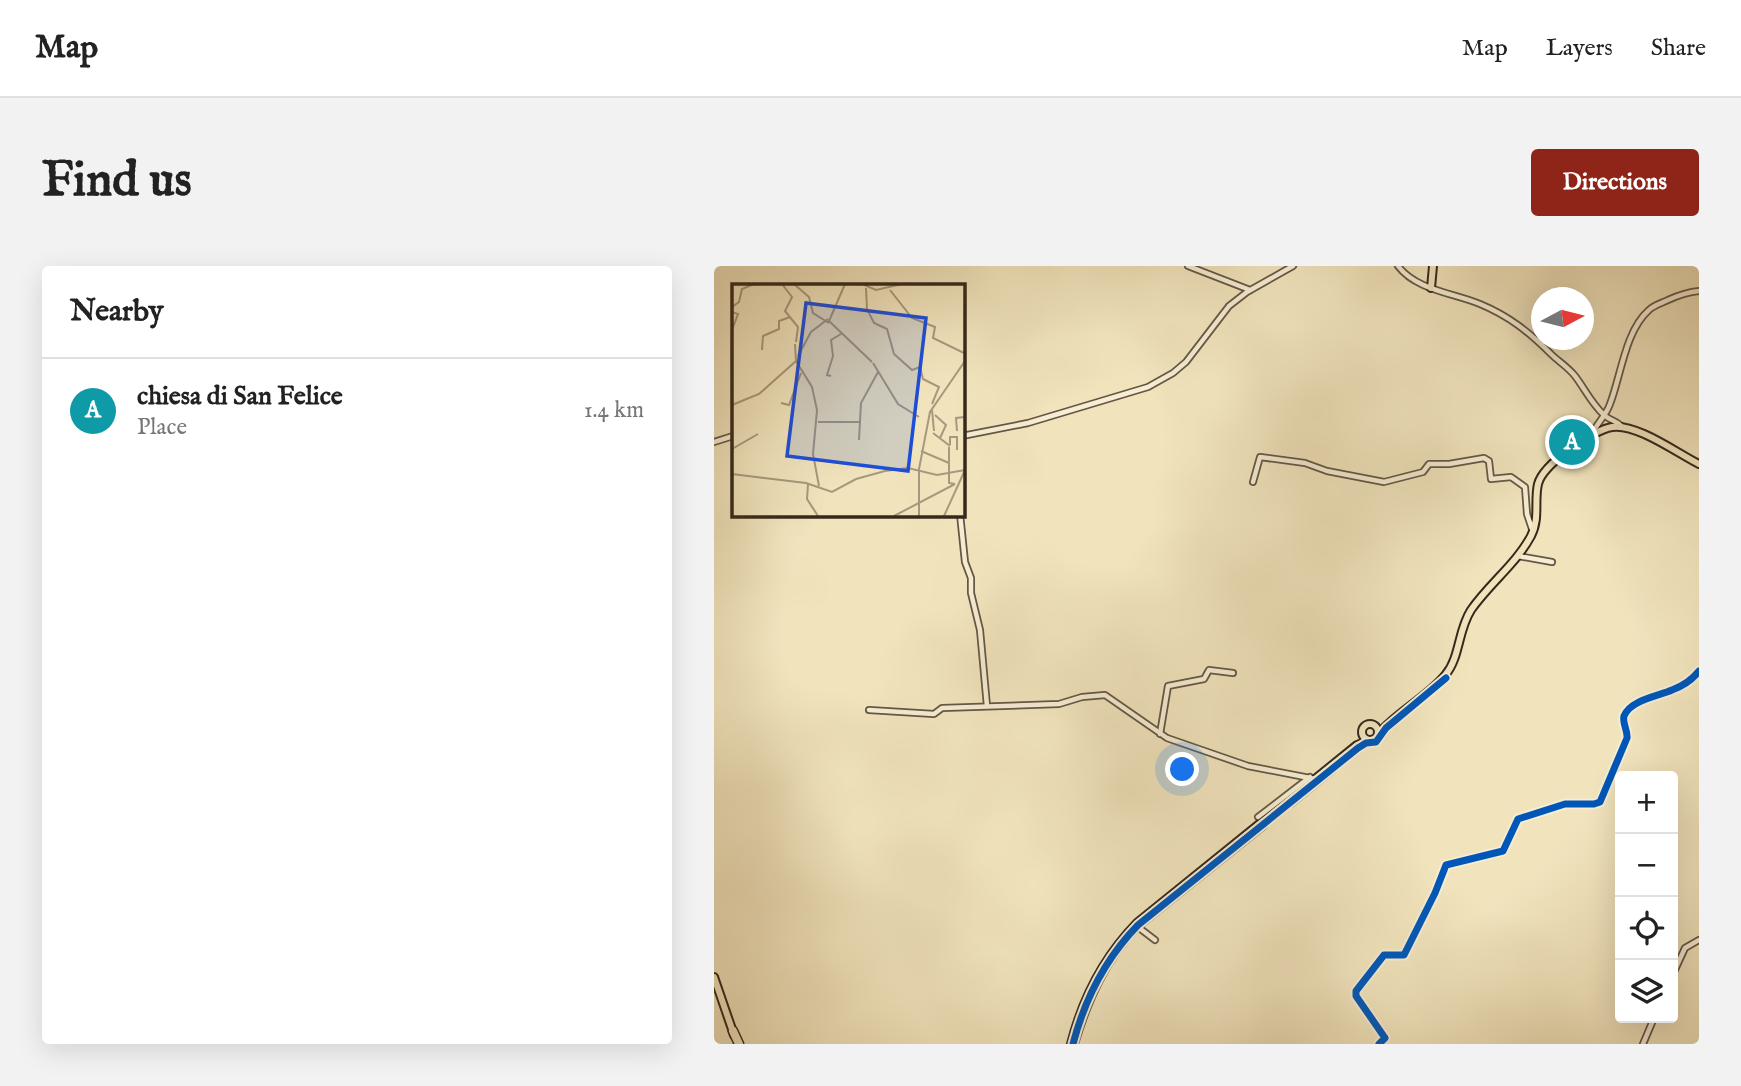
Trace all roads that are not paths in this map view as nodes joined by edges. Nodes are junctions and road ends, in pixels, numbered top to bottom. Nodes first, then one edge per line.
1 (1188, 266) edge
2 (1293, 266) edge
3 (1398, 266) edge
4 (1433, 266) edge
5 (1431, 288) junction
6 (1250, 290) junction
7 (1699, 291) edge
8 (1604, 416) junction
9 (1622, 426) junction
10 (732, 436) edge
11 (964, 436) edge
12 (1591, 437) junction
13 (714, 442) edge
14 (1699, 464) edge
15 (1253, 482) dead end
16 (960, 516) edge
17 (1533, 532) junction
18 (1517, 555) junction
19 (1552, 562) dead end
20 (1699, 671) edge
21 (1233, 673) dead end
22 (987, 706) junction
23 (869, 710) dead end
24 (1378, 731) junction
25 (1162, 736) junction
26 (1366, 738) junction
27 (1333, 770) dead end
28 (1312, 778) junction
29 (1306, 788) junction
30 (1291, 804) dead end
31 (1258, 817) dead end
32 (1264, 826) dead end
33 (1226, 854) junction
34 (1138, 928) junction
35 (1155, 940) dead end
36 (1699, 940) edge
37 (1678, 963) edge
38 (714, 977) edge
39 (1652, 1023) edge
40 (733, 1031) joint
41 (737, 1044) edge
42 (1073, 1044) edge
43 (1379, 1044) edge
44 (1643, 1044) edge

1 - 6 street
2 - 6 street
3 - 5 street
4 - 5 main road
5 - 8 street
6 - 11 street
7 - 8 street
8 - 9 street
8 - 12 street
9 - 12 main road
9 - 14 main road
10 - 13 street
12 - 17 main road
15 - 17 street
16 - 22 street
17 - 18 main road
18 - 19 street
18 - 24 main road
20 - 43 street
21 - 25 street
22 - 23 street
22 - 25 street
24 - 26 main road
24 - 26 main road
25 - 28 street
26 - 28 main road
27 - 29 street
28 - 29 main road
28 - 31 street
29 - 30 street
29 - 33 main road
32 - 33 street
33 - 34 street
33 - 42 main road
34 - 35 street
34 - 42 street
36 - 37 street
38 - 40 main road
39 - 44 street
40 - 41 highway

